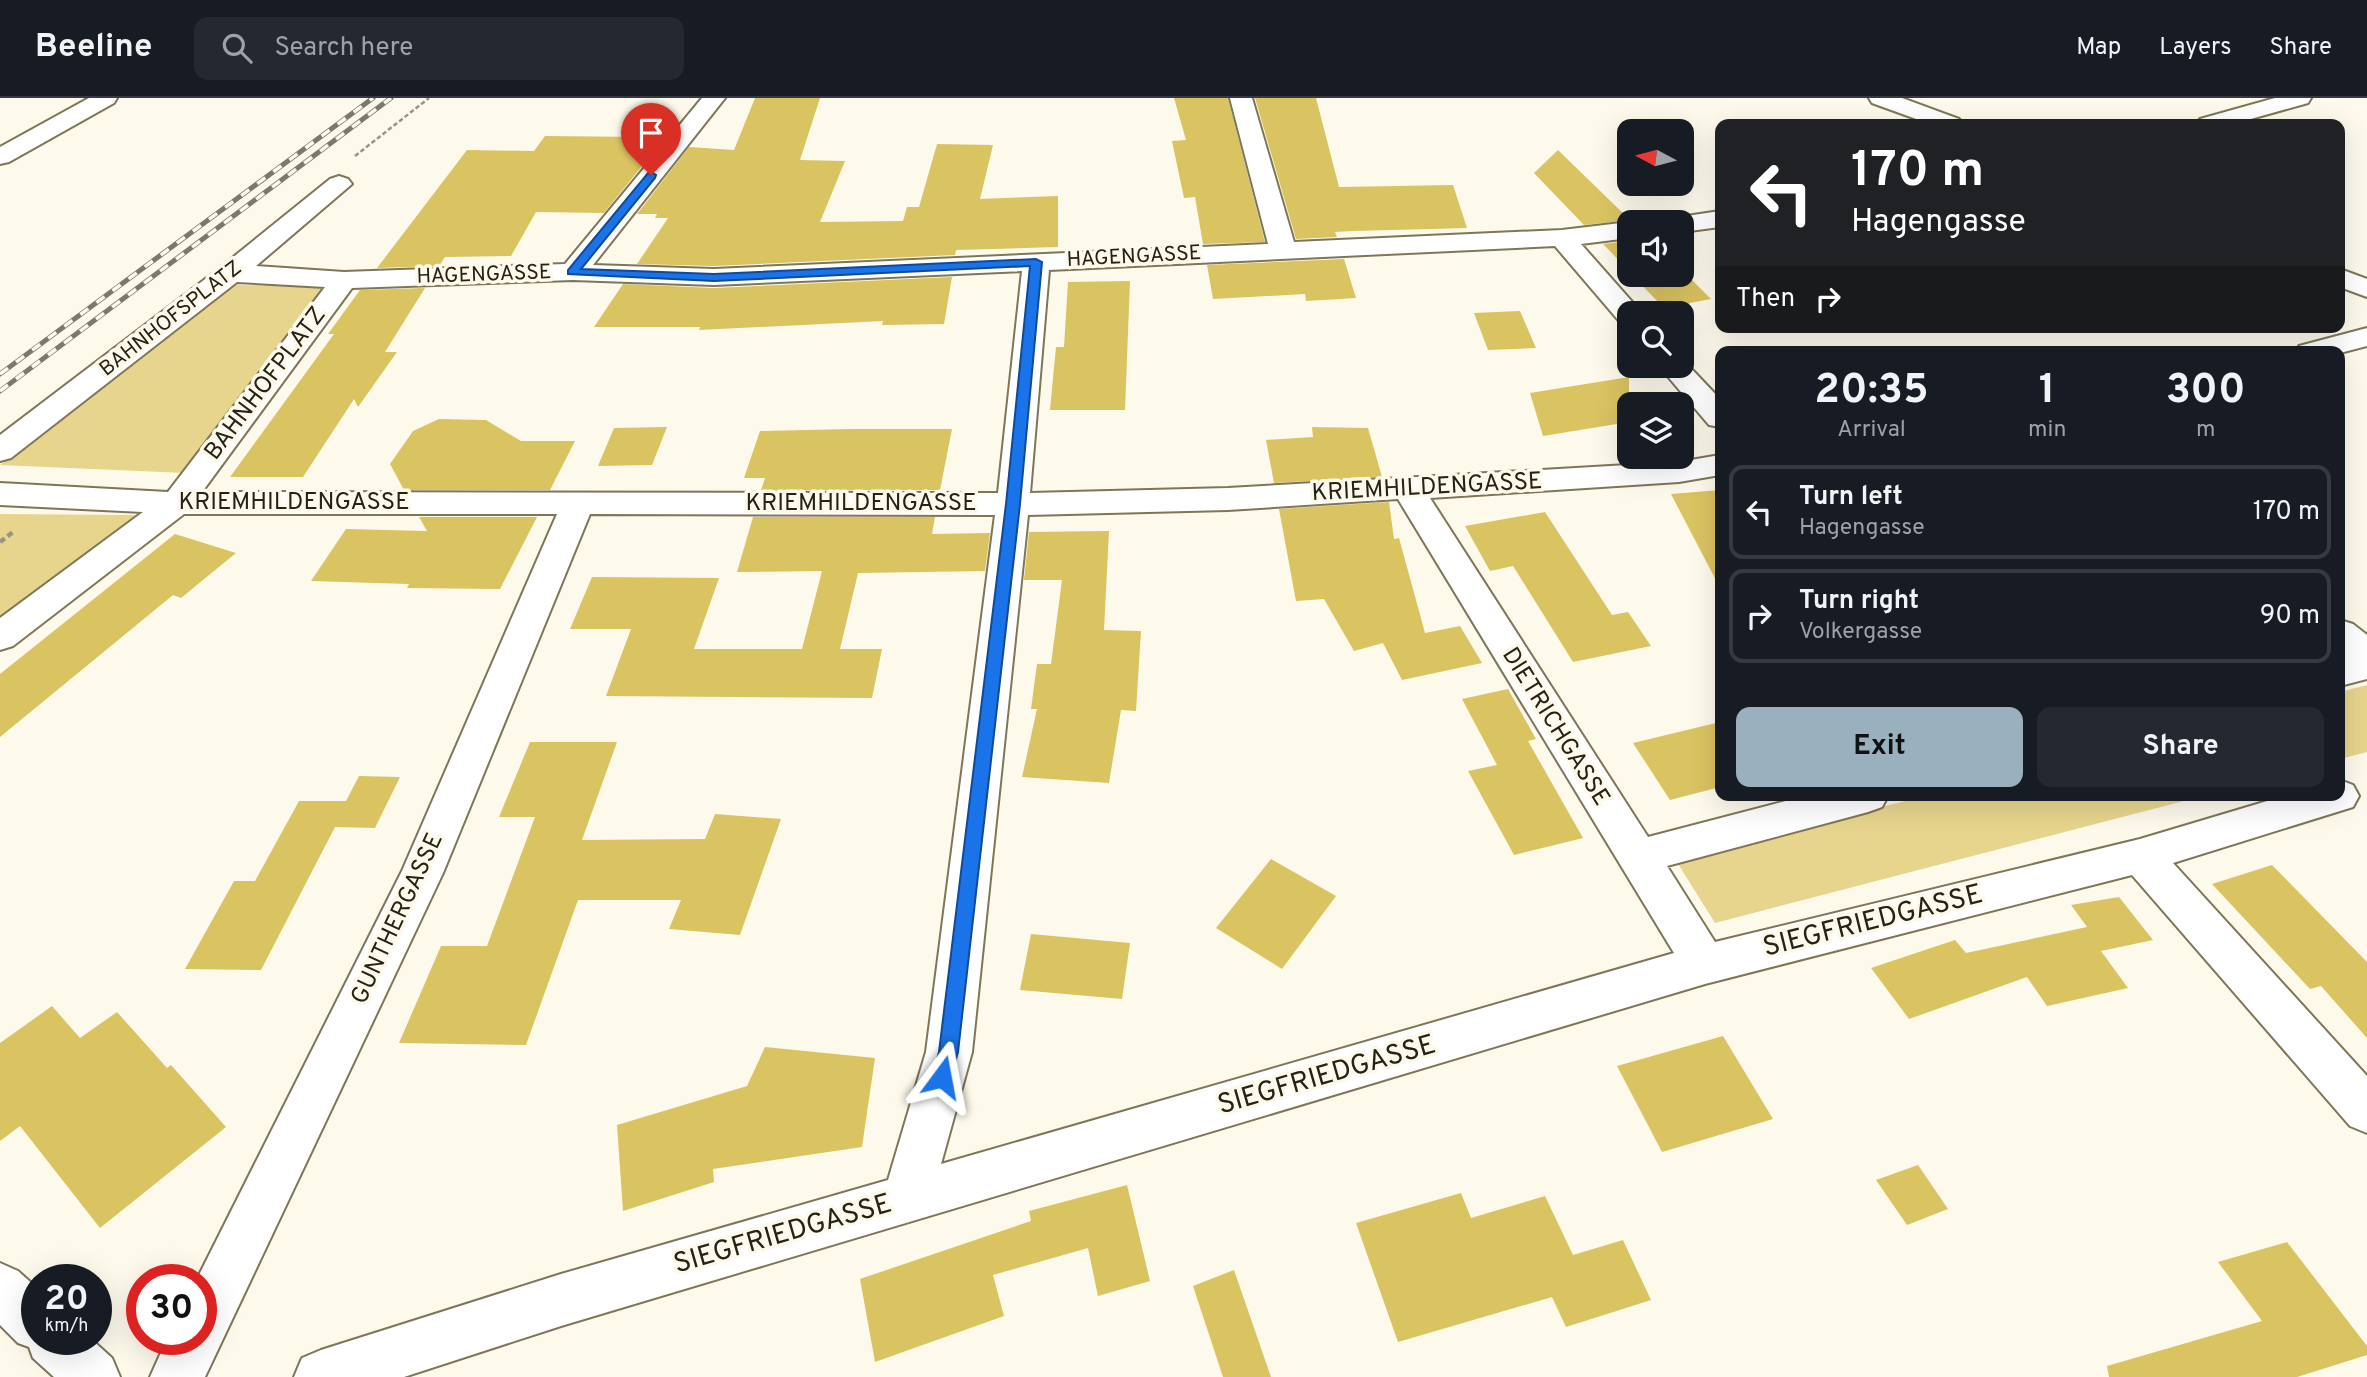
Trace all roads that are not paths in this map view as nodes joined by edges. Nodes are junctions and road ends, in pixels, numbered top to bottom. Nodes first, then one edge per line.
1 (106, 98) edge
2 (714, 98) edge
3 (1241, 98) edge
4 (2300, 98) edge
5 (1893, 99) edge
6 (1939, 119) edge
7 (2226, 119) edge
8 (0, 157) edge
9 (339, 184) road end
10 (1715, 220) edge
11 (1694, 222) edge
12 (1617, 231) edge
13 (1562, 238) junction
14 (1283, 250) junction
15 (1036, 262) junction
16 (572, 272) junction
17 (231, 273) junction
18 (2345, 279) edge
19 (344, 280) junction
20 (2367, 289) edge
21 (1617, 301) edge
22 (2367, 337) edge
23 (2332, 346) edge
24 (1685, 378) edge
25 (1715, 412) edge
26 (0, 451) edge
27 (1715, 466) edge
28 (1408, 489) junction
29 (0, 495) edge
30 (177, 503) junction
31 (578, 503) junction
32 (1013, 504) junction
33 (0, 637) edge
34 (2345, 637) edge
35 (2367, 655) edge
36 (2367, 665) edge
37 (2345, 671) edge
38 (2367, 787) edge
39 (2345, 794) edge
40 (1849, 801) edge
41 (2322, 801) edge
42 (2140, 856) junction
43 (1636, 857) junction
44 (1704, 964) junction
45 (2367, 1110) edge
46 (907, 1199) junction
47 (0, 1289) edge
48 (217, 1294) edge
49 (21, 1309) edge
50 (69, 1355) edge
51 (187, 1355) edge
52 (93, 1377) edge
53 (177, 1377) edge
54 (321, 1377) edge

1 - 8 street
2 - 16 street
3 - 14 street
4 - 7 street
5 - 6 street
9 - 17 street, BAHNHOFSPLATZ
10 - 11 street
12 - 13 street, HAGENGASSE
13 - 14 street, HAGENGASSE
13 - 21 street
14 - 15 street, HAGENGASSE
15 - 16 street, HAGENGASSE
15 - 32 street
16 - 19 street, HAGENGASSE
17 - 19 street, BAHNHOFPLATZ
17 - 26 street, BAHNHOFSPLATZ
18 - 20 street
19 - 30 street, BAHNHOFPLATZ
22 - 23 street
24 - 25 street
27 - 28 street, KRIEMHILDENGASSE
28 - 32 street, KRIEMHILDENGASSE
28 - 43 street, DIETRICHGASSE
29 - 30 street, KRIEMHILDENGASSE
30 - 31 street, KRIEMHILDENGASSE
30 - 33 street, BAHNHOFPLATZ
31 - 32 street, KRIEMHILDENGASSE
31 - 48 street, GUNTHERGASSE
32 - 46 street
34 - 35 street
36 - 37 street
38 - 39 street, SIEGFRIEDGASSE
40 - 43 street
41 - 42 street, SIEGFRIEDGASSE
42 - 44 street, SIEGFRIEDGASSE
42 - 45 street
43 - 44 street, DIETRICHGASSE
44 - 46 street, SIEGFRIEDGASSE
46 - 54 street, SIEGFRIEDGASSE
47 - 49 street
50 - 52 street
51 - 53 street

